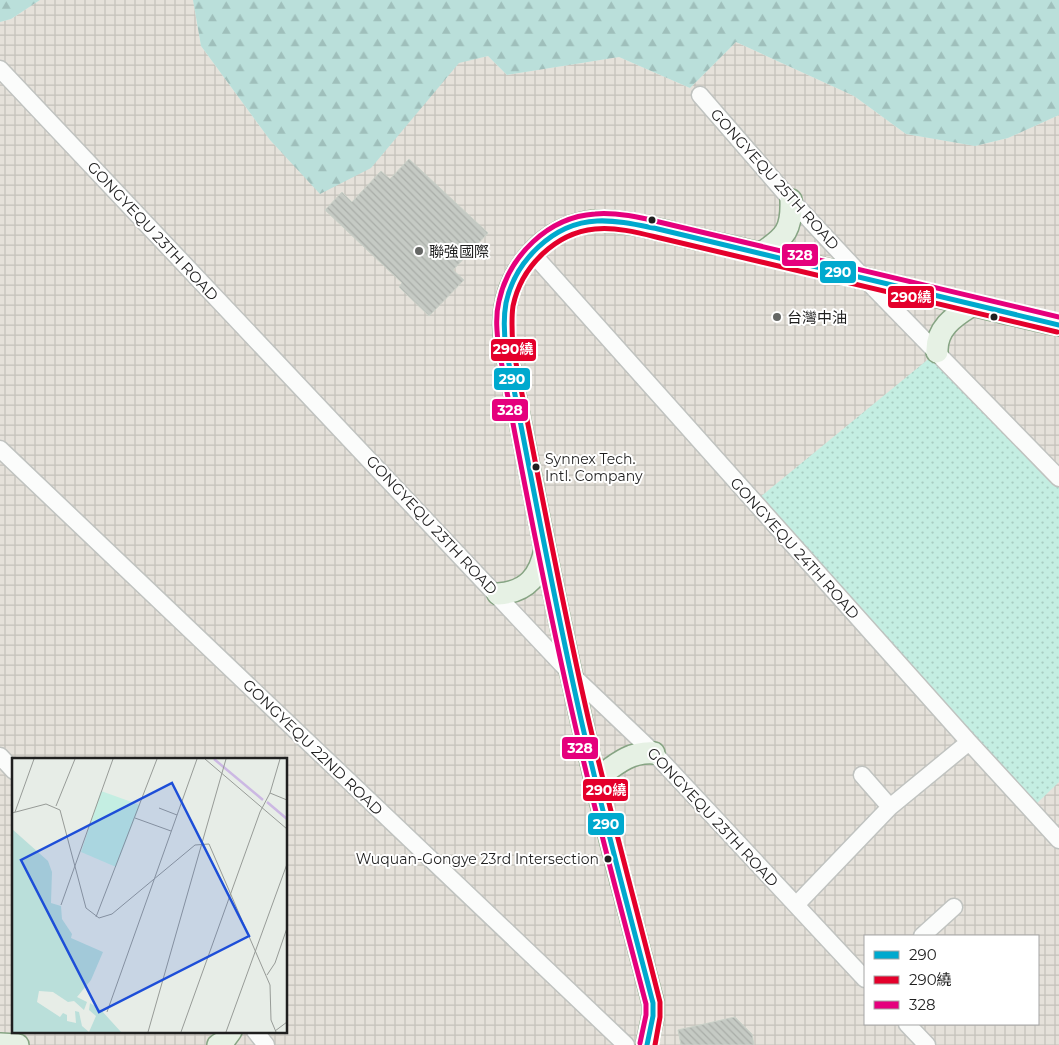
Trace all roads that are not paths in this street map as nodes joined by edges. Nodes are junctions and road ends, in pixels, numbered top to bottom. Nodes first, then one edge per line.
1 (0, 70) edge
2 (700, 95) dead end
3 (791, 200) junction
4 (532, 253) junction
5 (761, 253) junction
6 (863, 277) junction
7 (971, 306) junction
8 (1059, 325) edge
9 (937, 352) junction
10 (0, 449) edge
11 (1059, 478) edge
12 (545, 549) junction
13 (498, 594) junction
14 (571, 674) junction
15 (969, 742) junction
16 (654, 753) junction
17 (0, 756) edge
18 (12, 769) edge
19 (862, 775) dead end
20 (595, 780) junction
21 (890, 807) junction
22 (1059, 840) edge
23 (796, 906) junction
24 (954, 907) dead end
25 (923, 935) edge
26 (864, 979) edge
27 (908, 1025) edge
28 (230, 1032) edge
29 (256, 1032) edge
30 (0, 1044) edge
31 (18, 1045) edge
32 (218, 1045) edge
33 (266, 1045) edge
34 (626, 1045) edge
35 (647, 1045) edge
36 (927, 1045) edge

1 - 13 street, GONGYEQU 23TH ROAD
2 - 3 street, GONGYEQU 25TH ROAD
3 - 5 main road
3 - 6 street, GONGYEQU 25TH ROAD
4 - 5 main road
4 - 12 main road
4 - 15 street, GONGYEQU 24TH ROAD
5 - 6 main road
6 - 7 main road
6 - 9 street, GONGYEQU 25TH ROAD
7 - 8 main road
7 - 9 main road
9 - 11 street, GONGYEQU 25TH ROAD
10 - 34 street, GONGYEQU 22ND ROAD
12 - 13 main road
12 - 14 main road
13 - 14 street, GONGYEQU 23TH ROAD
14 - 16 street, GONGYEQU 23TH ROAD
14 - 20 main road
15 - 21 street
15 - 22 street, GONGYEQU 24TH ROAD
16 - 20 main road
16 - 23 street, GONGYEQU 23TH ROAD
17 - 18 street
19 - 21 street
20 - 35 main road
21 - 23 street
23 - 26 street, GONGYEQU 23TH ROAD
24 - 25 street
27 - 36 street
28 - 32 main road
29 - 33 street
30 - 31 main road

